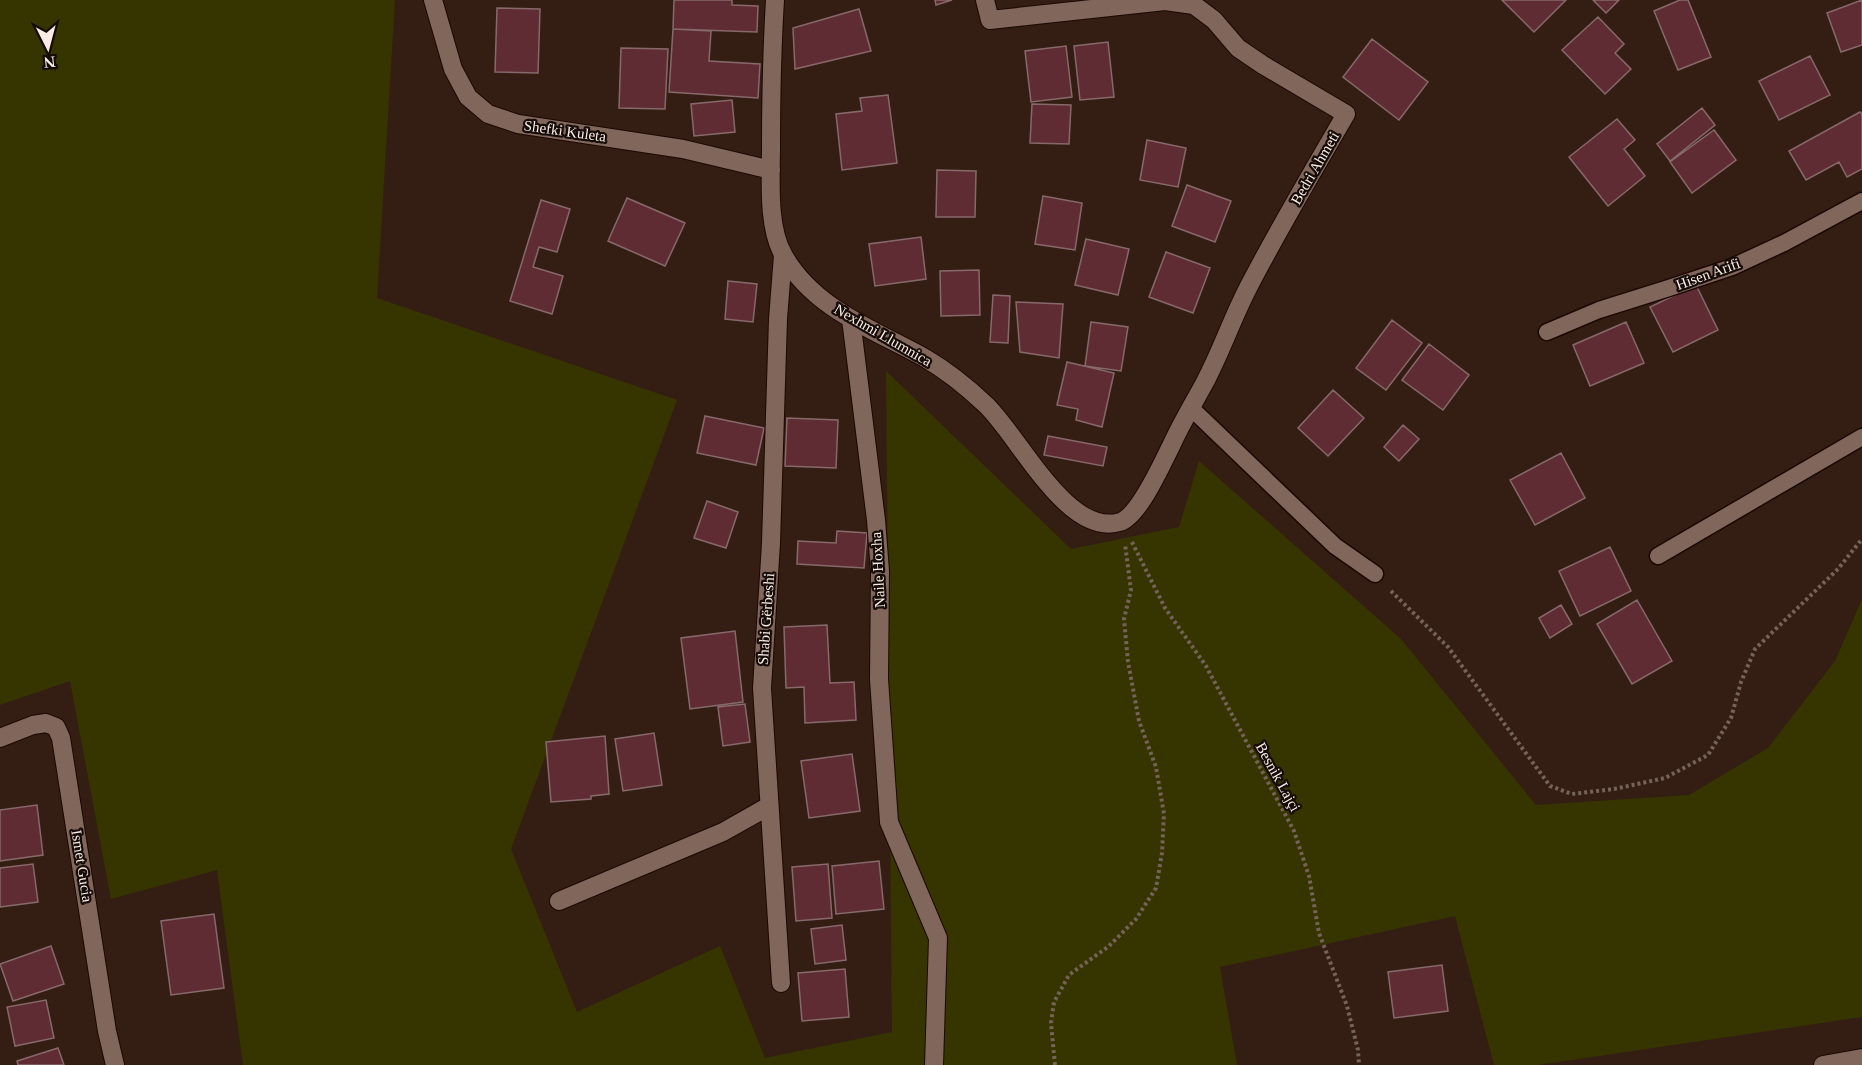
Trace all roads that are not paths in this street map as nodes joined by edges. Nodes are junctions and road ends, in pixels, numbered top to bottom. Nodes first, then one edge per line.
1 (433, 0) edge
2 (775, 0) edge
3 (985, 0) edge
4 (771, 171) junction
5 (1862, 201) edge
6 (783, 255) junction
7 (851, 320) junction
8 (1547, 332) dead end
9 (1191, 408) junction
10 (1862, 437) edge
11 (1122, 522) joint
12 (1658, 556) dead end
13 (1375, 574) road end
14 (0, 738) edge
15 (769, 806) junction
16 (559, 901) dead end
17 (782, 983) dead end
18 (1862, 1059) edge
19 (115, 1065) edge
20 (934, 1065) edge
21 (1823, 1065) edge

1 - 4 street, Shefki Kuleta
2 - 4 street, Nexhmi Llumnica
3 - 9 street, Bedri Ahmeti
4 - 6 street, Nexhmi Llumnica
5 - 8 lane, Hisen Arifi
6 - 7 street, Nexhmi Llumnica
6 - 15 street, Shabi Gërbeshi
7 - 11 street, Nexhmi Llumnica
7 - 20 street, Naile Hoxha
9 - 11 street, Bedri Ahmeti
9 - 13 lane
10 - 12 lane
14 - 19 street, Ismet Gucia
15 - 16 street
15 - 17 street, Shabi Gërbeshi
18 - 21 street

